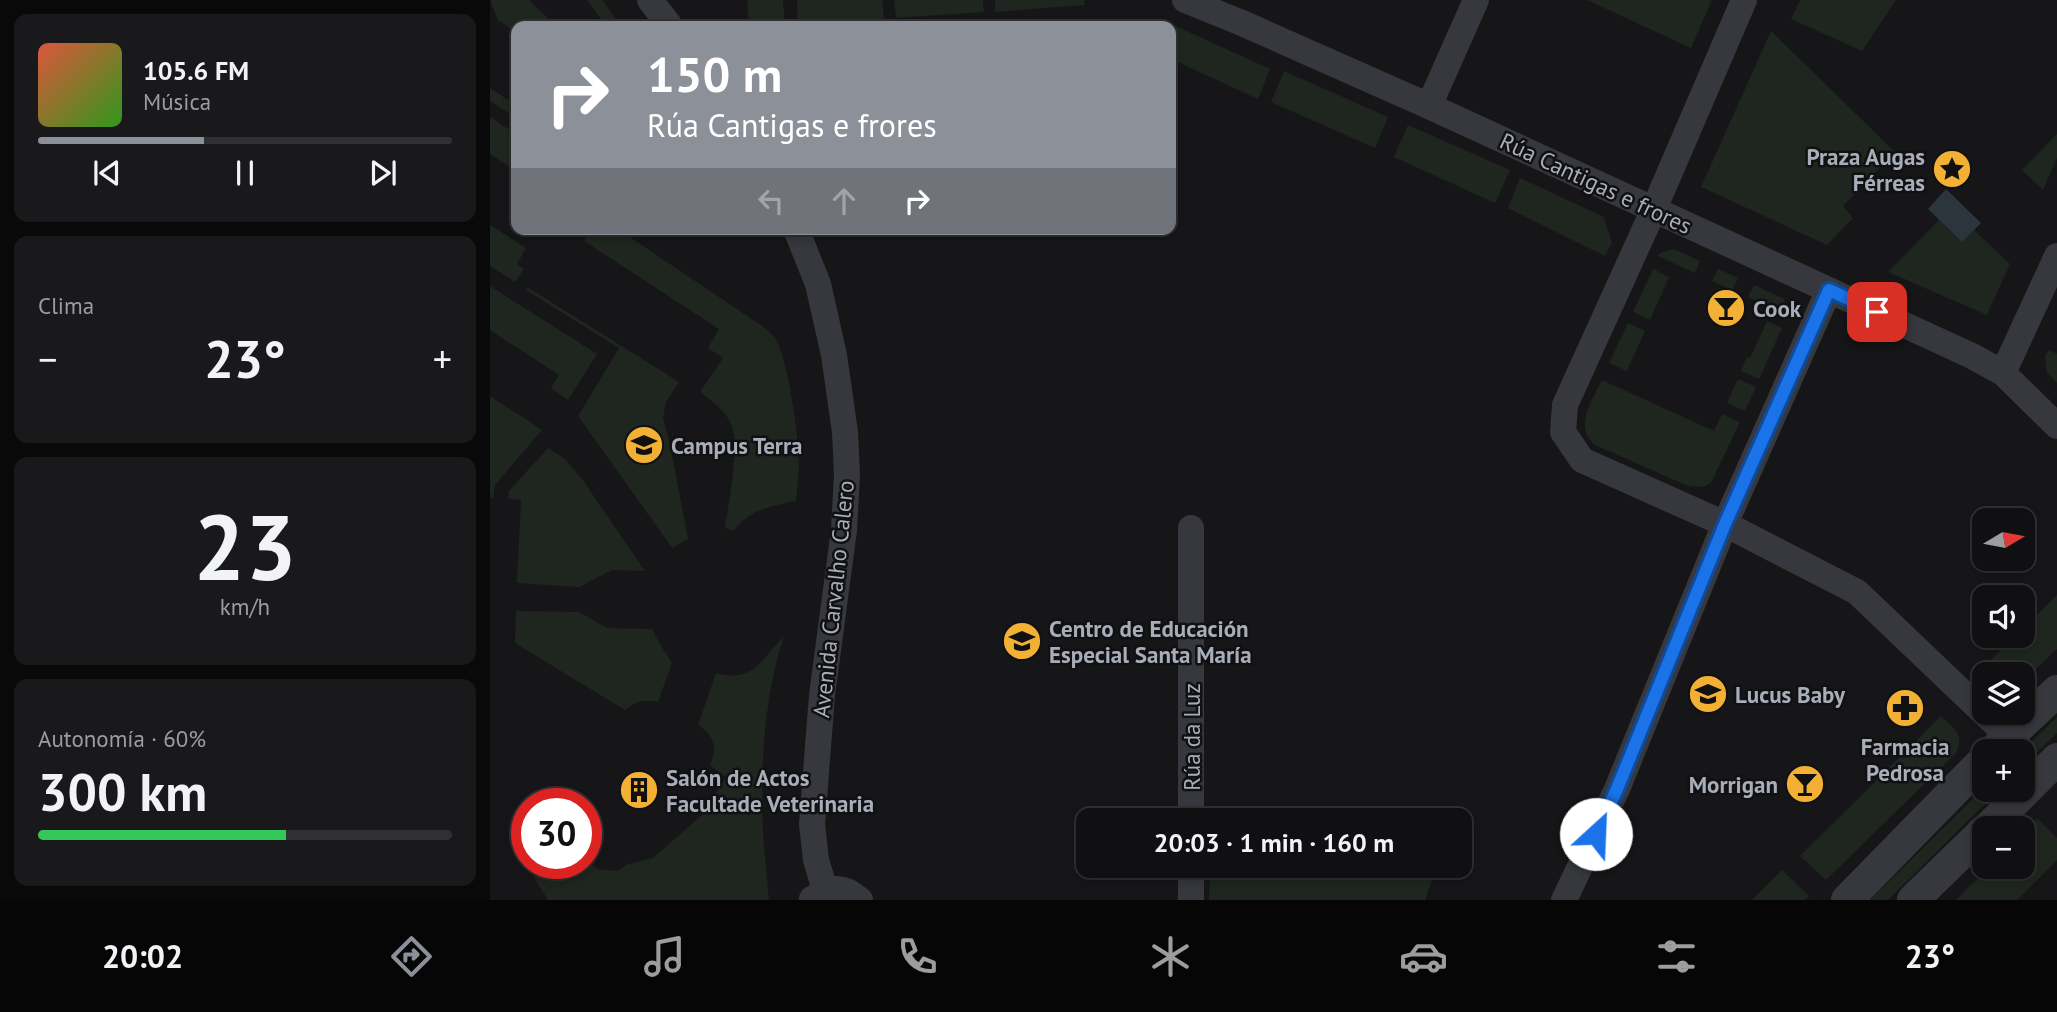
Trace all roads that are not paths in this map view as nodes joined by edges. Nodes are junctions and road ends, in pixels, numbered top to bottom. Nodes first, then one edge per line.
1 (650, 0) edge
2 (1185, 0) edge
3 (1476, 0) edge
4 (1744, 0) edge
5 (666, 21) edge
6 (1429, 106) junction
7 (1654, 209) junction
8 (798, 235) edge
9 (2057, 256) edge
10 (1829, 290) junction
11 (2003, 373) junction
12 (2057, 426) edge
13 (1725, 524) junction
14 (1191, 528) dead end
15 (2057, 691) edge
16 (1997, 739) edge
17 (2005, 739) edge
18 (2057, 759) edge
19 (1972, 772) edge
20 (1191, 808) edge
21 (1999, 816) edge
22 (1972, 843) edge
23 (1191, 878) edge
24 (818, 895) edge
25 (860, 900) edge
26 (1191, 900) edge
27 (1564, 900) edge
28 (1847, 900) edge
29 (1913, 900) edge

1 - 5 street
2 - 6 street, Rúa Cantigas e frores
3 - 6 street
4 - 7 street
6 - 7 street, Rúa Cantigas e frores
7 - 10 street, Rúa Cantigas e frores
7 - 13 street
8 - 24 street, Avenida Carvalho Calero
9 - 11 street
10 - 11 street, Rúa Cantigas e frores
10 - 13 street
11 - 12 street, Rúa Cantigas e frores
13 - 16 street
13 - 27 street
14 - 20 street, Rúa da Luz
15 - 17 street
18 - 21 street
19 - 28 street
22 - 29 street
23 - 26 street
24 - 25 street

